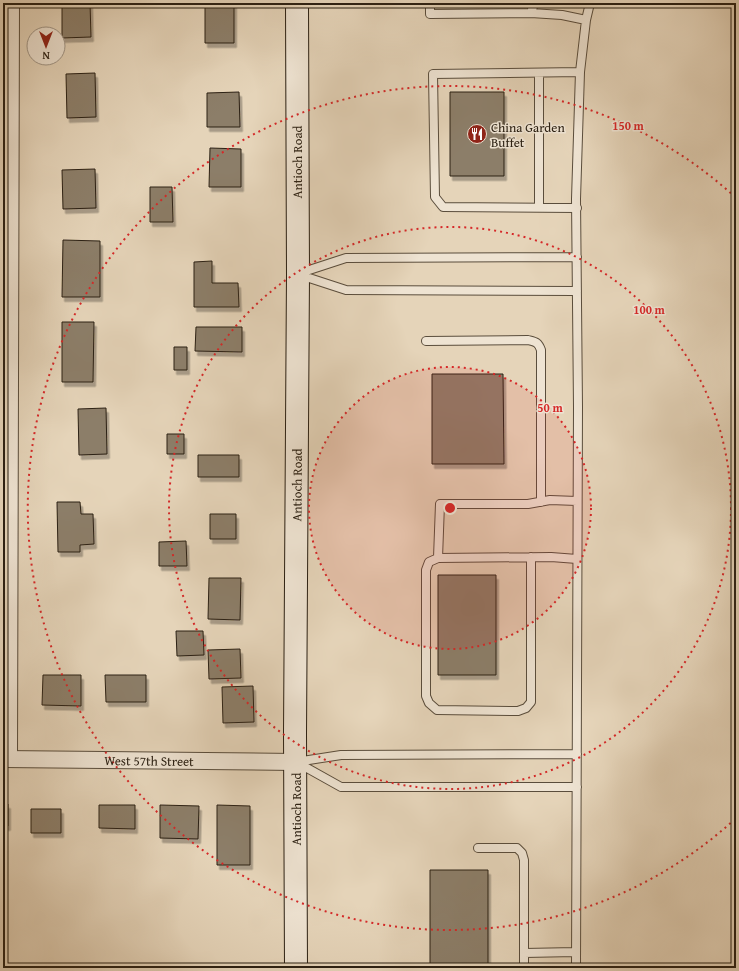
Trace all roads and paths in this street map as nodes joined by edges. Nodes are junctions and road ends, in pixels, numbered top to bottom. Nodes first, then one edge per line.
1 (11, 3) edge
2 (297, 3) edge
3 (430, 3) edge
4 (534, 3) edge
5 (590, 3) edge
6 (531, 13) junction
7 (586, 20) junction
8 (580, 72) junction
9 (539, 73) junction
10 (539, 208) junction
11 (577, 208) junction
12 (577, 258) junction
13 (298, 274) junction
14 (577, 291) junction
15 (426, 341) dead end
16 (577, 501) junction
17 (541, 502) junction
18 (531, 557) junction
19 (438, 558) junction
20 (577, 559) junction
21 (577, 754) junction
22 (6, 759) edge
23 (295, 762) junction
24 (577, 787) junction
25 (478, 848) dead end
26 (576, 952) junction
27 (524, 953) junction
28 (296, 968) edge
29 (524, 968) edge
30 (576, 968) edge

1 - 22 street
2 - 13 main road, Antioch Road
3 - 6 lane
4 - 6 lane
5 - 7 lane
6 - 7 lane
7 - 8 lane
8 - 9 lane
8 - 11 lane
9 - 10 lane
9 - 10 lane
10 - 11 lane
11 - 12 lane
12 - 13 lane
12 - 14 lane
13 - 14 lane
13 - 23 main road, Antioch Road
14 - 16 lane
15 - 17 lane
16 - 17 lane
16 - 20 lane
17 - 19 lane
18 - 19 lane
18 - 19 lane
18 - 20 lane
20 - 21 lane
21 - 23 lane
21 - 24 lane
22 - 23 street, West 57th Street
23 - 24 lane
23 - 28 main road, Antioch Road
24 - 26 lane
25 - 27 lane
26 - 27 lane
26 - 30 lane
27 - 29 lane

